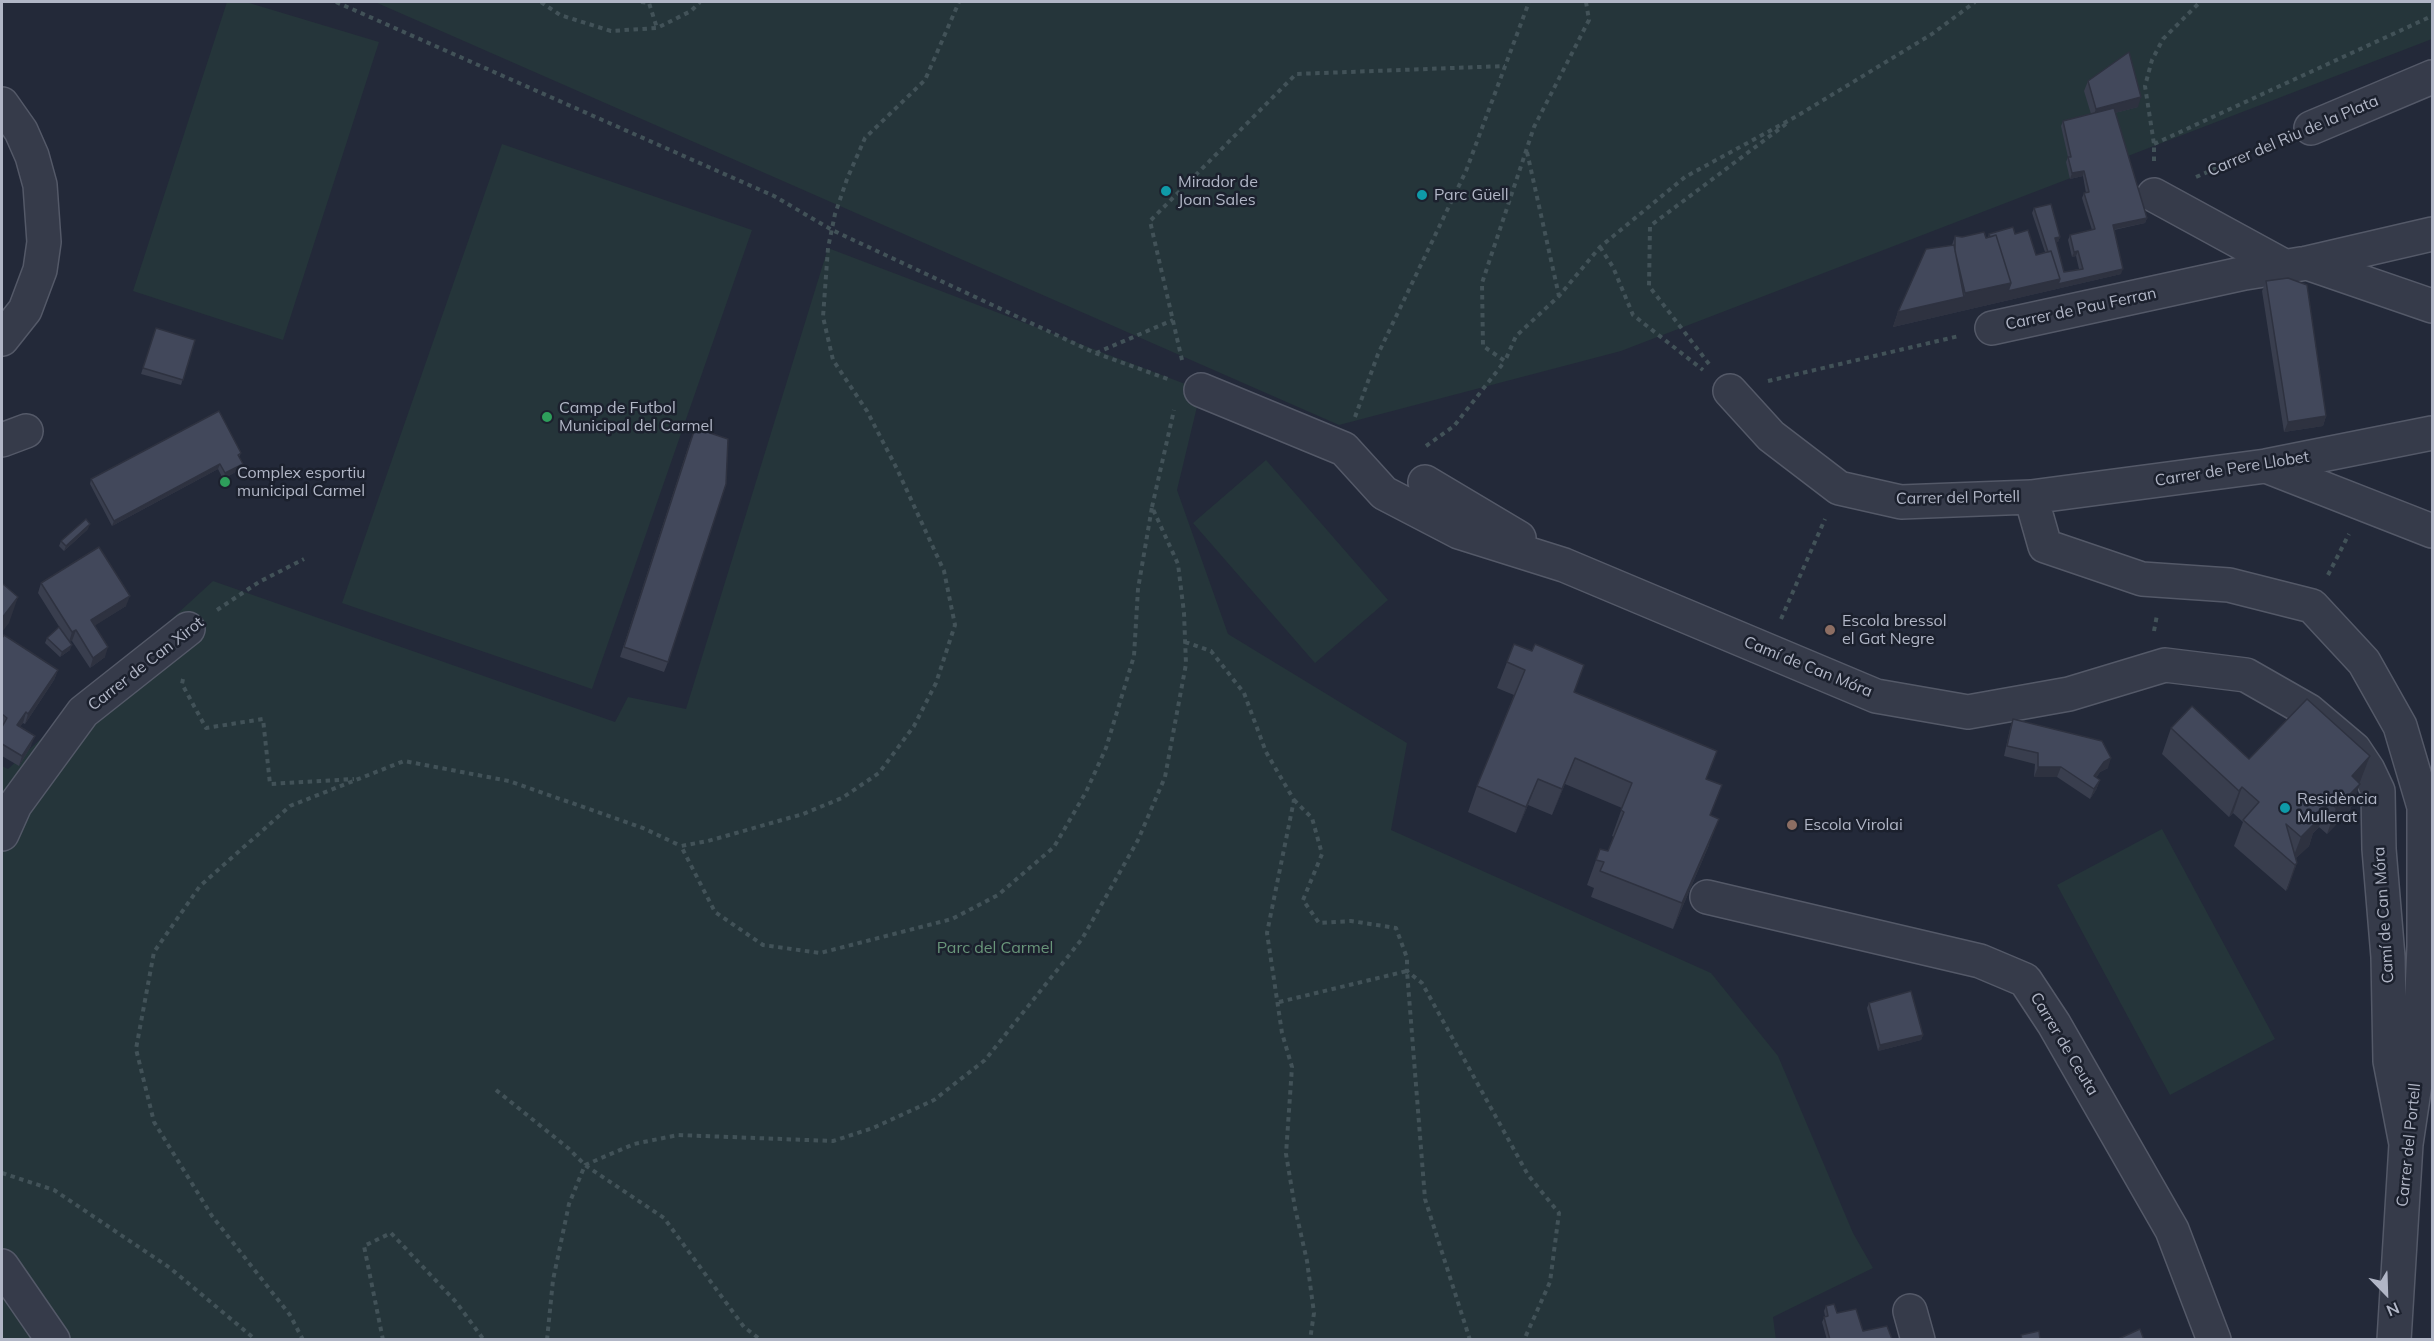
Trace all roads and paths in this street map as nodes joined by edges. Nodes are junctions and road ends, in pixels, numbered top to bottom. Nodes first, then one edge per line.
1 (336, 2) edge
2 (541, 2) edge
3 (641, 2) edge
4 (700, 2) edge
5 (959, 2) edge
6 (1529, 2) edge
7 (1586, 2) edge
8 (1976, 2) edge
9 (2200, 2) edge
10 (2433, 16) edge
11 (657, 28) junction
12 (1505, 66) junction
13 (2433, 77) edge
14 (2, 104) edge
15 (1797, 116) junction
16 (2311, 128) joint
17 (2154, 144) junction
18 (1526, 151) junction
19 (2154, 195) junction
20 (832, 230) junction
21 (2433, 234) edge
22 (1600, 247) junction
23 (2295, 264) junction
24 (1559, 296) junction
25 (2433, 306) edge
26 (1173, 320) junction
27 (1992, 328) joint
28 (2, 339) edge
29 (1095, 353) junction
30 (1505, 361) junction
31 (1201, 390) junction
32 (1730, 391) junction
33 (2433, 434) edge
34 (1344, 449) junction
35 (2266, 466) junction
36 (1422, 467) joint
37 (2031, 497) junction
38 (2365, 504) junction
39 (1152, 507) junction
40 (1828, 514) dead end
41 (2433, 531) edge
42 (304, 559) dead end
43 (1564, 565) junction
44 (2312, 606) junction
45 (2158, 608) dead end
46 (188, 629) junction
47 (2153, 635) dead end
48 (1185, 642) junction
49 (1767, 650) junction
50 (358, 779) junction
51 (1294, 800) junction
52 (2, 834) edge
53 (681, 846) junction
54 (2428, 874) edge
55 (1707, 897) edge
56 (1407, 971) junction
57 (1279, 1002) junction
58 (496, 1090) dead end
59 (2406, 1144) junction
60 (585, 1165) junction
61 (2, 1173) edge
62 (2, 1266) edge
63 (53, 1340) edge
64 (256, 1340) edge
65 (303, 1340) edge
66 (383, 1340) edge
67 (484, 1340) edge
68 (547, 1340) edge
69 (761, 1340) edge
70 (1310, 1340) edge
71 (1470, 1340) edge
72 (1524, 1340) edge
73 (2214, 1340) edge
74 (2394, 1340) edge

1 - 20 path
2 - 11 path
3 - 11 path
4 - 11 path
5 - 20 path
6 - 12 path
7 - 18 path
8 - 15 path
9 - 17 path
10 - 17 path
12 - 26 path
12 - 34 path
13 - 16 street, Carrer del Riu de la Plata
14 - 28 street
15 - 22 path
15 - 32 path
16 - 19 path, Carrer del Riu de la Plata
17 - 19 path
18 - 24 path
18 - 30 path
19 - 23 street
20 - 29 path
20 - 53 path
21 - 23 street, Carrer de Pau Ferran
22 - 24 path
22 - 32 path
23 - 25 street
23 - 27 street, Carrer de Pau Ferran
24 - 30 path
26 - 29 path
26 - 31 path
27 - 32 path, Carrer de Pau Ferran
29 - 31 path
30 - 36 path
31 - 34 street
31 - 39 path
32 - 37 street, Carrer del Portell
33 - 35 street, Carrer de Pere Llobet
34 - 43 street, Camí de Can Móra
35 - 37 street, Carrer de Pere Llobet
35 - 38 street
36 - 43 street
37 - 44 street, Carrer del Portell
38 - 41 street
38 - 44 path
39 - 48 path
39 - 53 path
40 - 49 path
42 - 46 path, Carrer de Can Xirot
43 - 49 street, Camí de Can Móra
44 - 54 street, Carrer del Portell
45 - 47 path
46 - 50 path
46 - 52 street, Carrer de Can Xirot
48 - 51 path
48 - 60 path
49 - 59 street, Camí de Can Móra
50 - 53 path
50 - 65 path
51 - 56 path
51 - 57 path
54 - 59 street, Carrer del Portell
55 - 73 street, Carrer de Ceuta
56 - 57 path
56 - 71 path
56 - 72 path
57 - 70 path
58 - 60 path
59 - 74 street, Carrer del Portell
60 - 68 path
60 - 69 path
61 - 64 path
62 - 63 street
66 - 67 path

